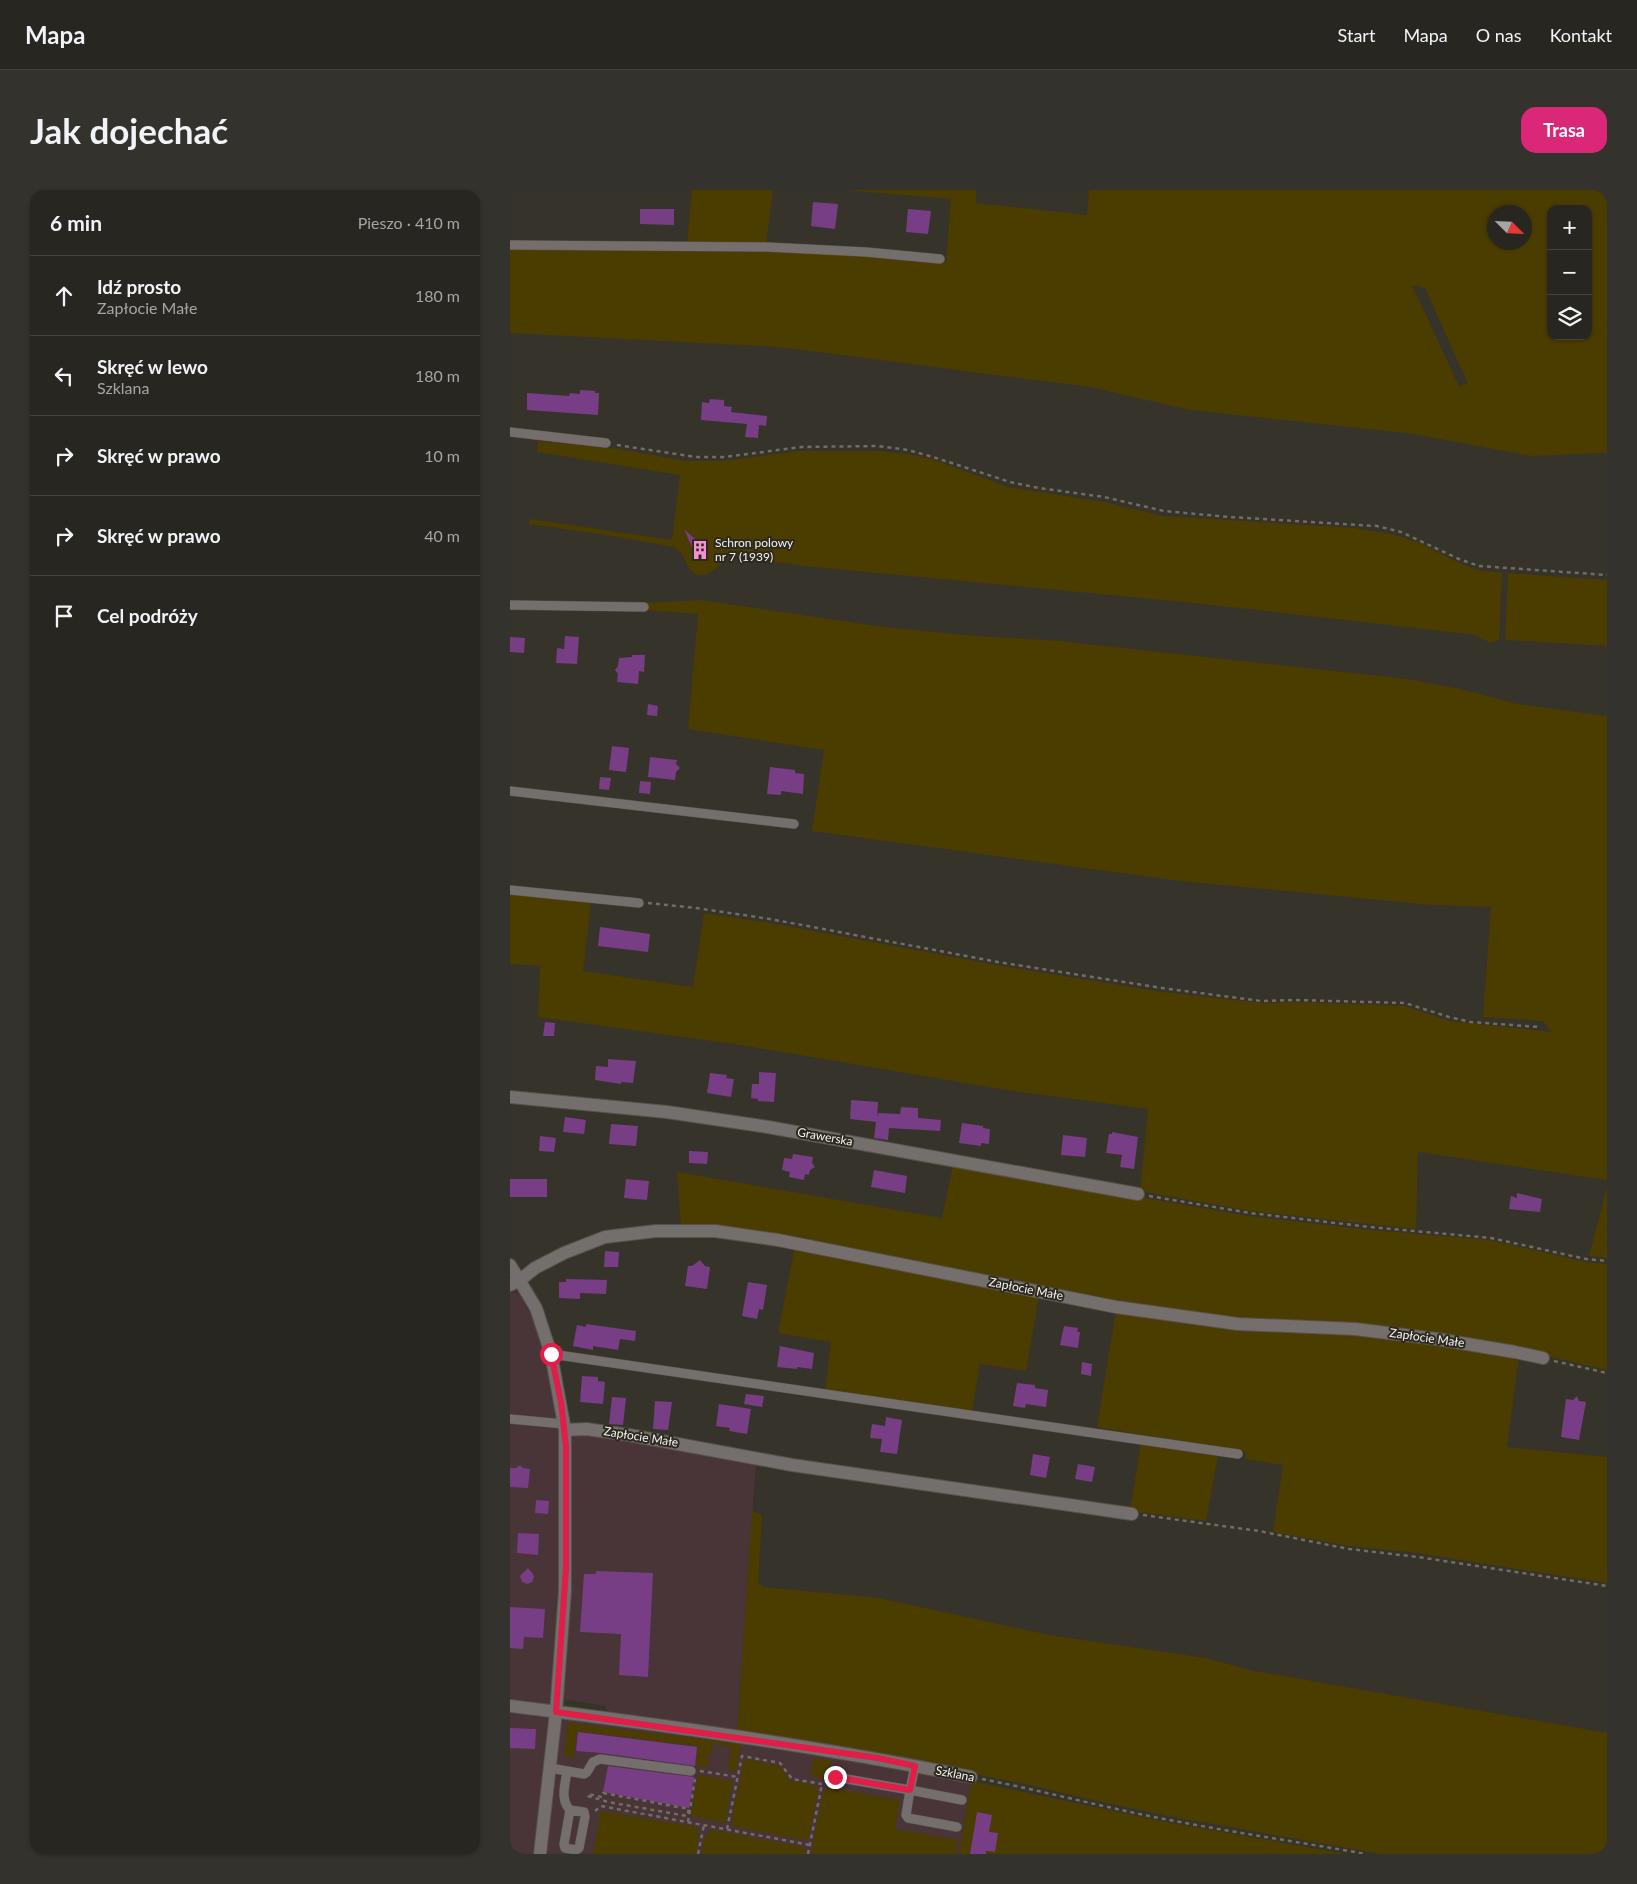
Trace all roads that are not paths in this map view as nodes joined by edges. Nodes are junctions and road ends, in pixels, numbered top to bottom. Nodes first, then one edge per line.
1 (510, 245) edge
2 (940, 260) dead end
3 (510, 432) edge
4 (606, 443) road end
5 (510, 606) edge
6 (644, 607) dead end
7 (510, 791) edge
8 (794, 824) dead end
9 (510, 890) edge
10 (639, 902) road end
11 (510, 1096) edge
12 (1138, 1194) road end
13 (510, 1265) edge
14 (515, 1283) edge
15 (551, 1354) junction
16 (1543, 1358) road end
17 (510, 1419) edge
18 (564, 1427) junction
19 (1238, 1454) dead end
20 (1132, 1514) road end
21 (510, 1706) edge
22 (556, 1712) junction
23 (915, 1766) junction
24 (550, 1768) junction
25 (567, 1771) junction
26 (694, 1771) road end
27 (835, 1777) dead end
28 (971, 1777) road end
29 (910, 1790) junction
30 (962, 1800) dead end
31 (570, 1810) junction
32 (956, 1826) dead end
33 (540, 1854) edge

1 - 2 lane
3 - 4 lane
5 - 6 lane
7 - 8 lane
9 - 10 lane
11 - 12 street, Grawerska
13 - 14 street
14 - 15 street
14 - 16 street, Zapłocie Małe
15 - 18 street
15 - 19 lane
17 - 18 lane
18 - 20 street, Zapłocie Małe
18 - 22 street
21 - 22 street, Szklana
22 - 23 street, Szklana
22 - 24 street
23 - 28 street, Szklana
23 - 29 lane
24 - 25 lane
24 - 33 street
25 - 26 lane
25 - 31 lane
27 - 29 lane
29 - 30 lane
29 - 32 lane
31 - 31 lane

